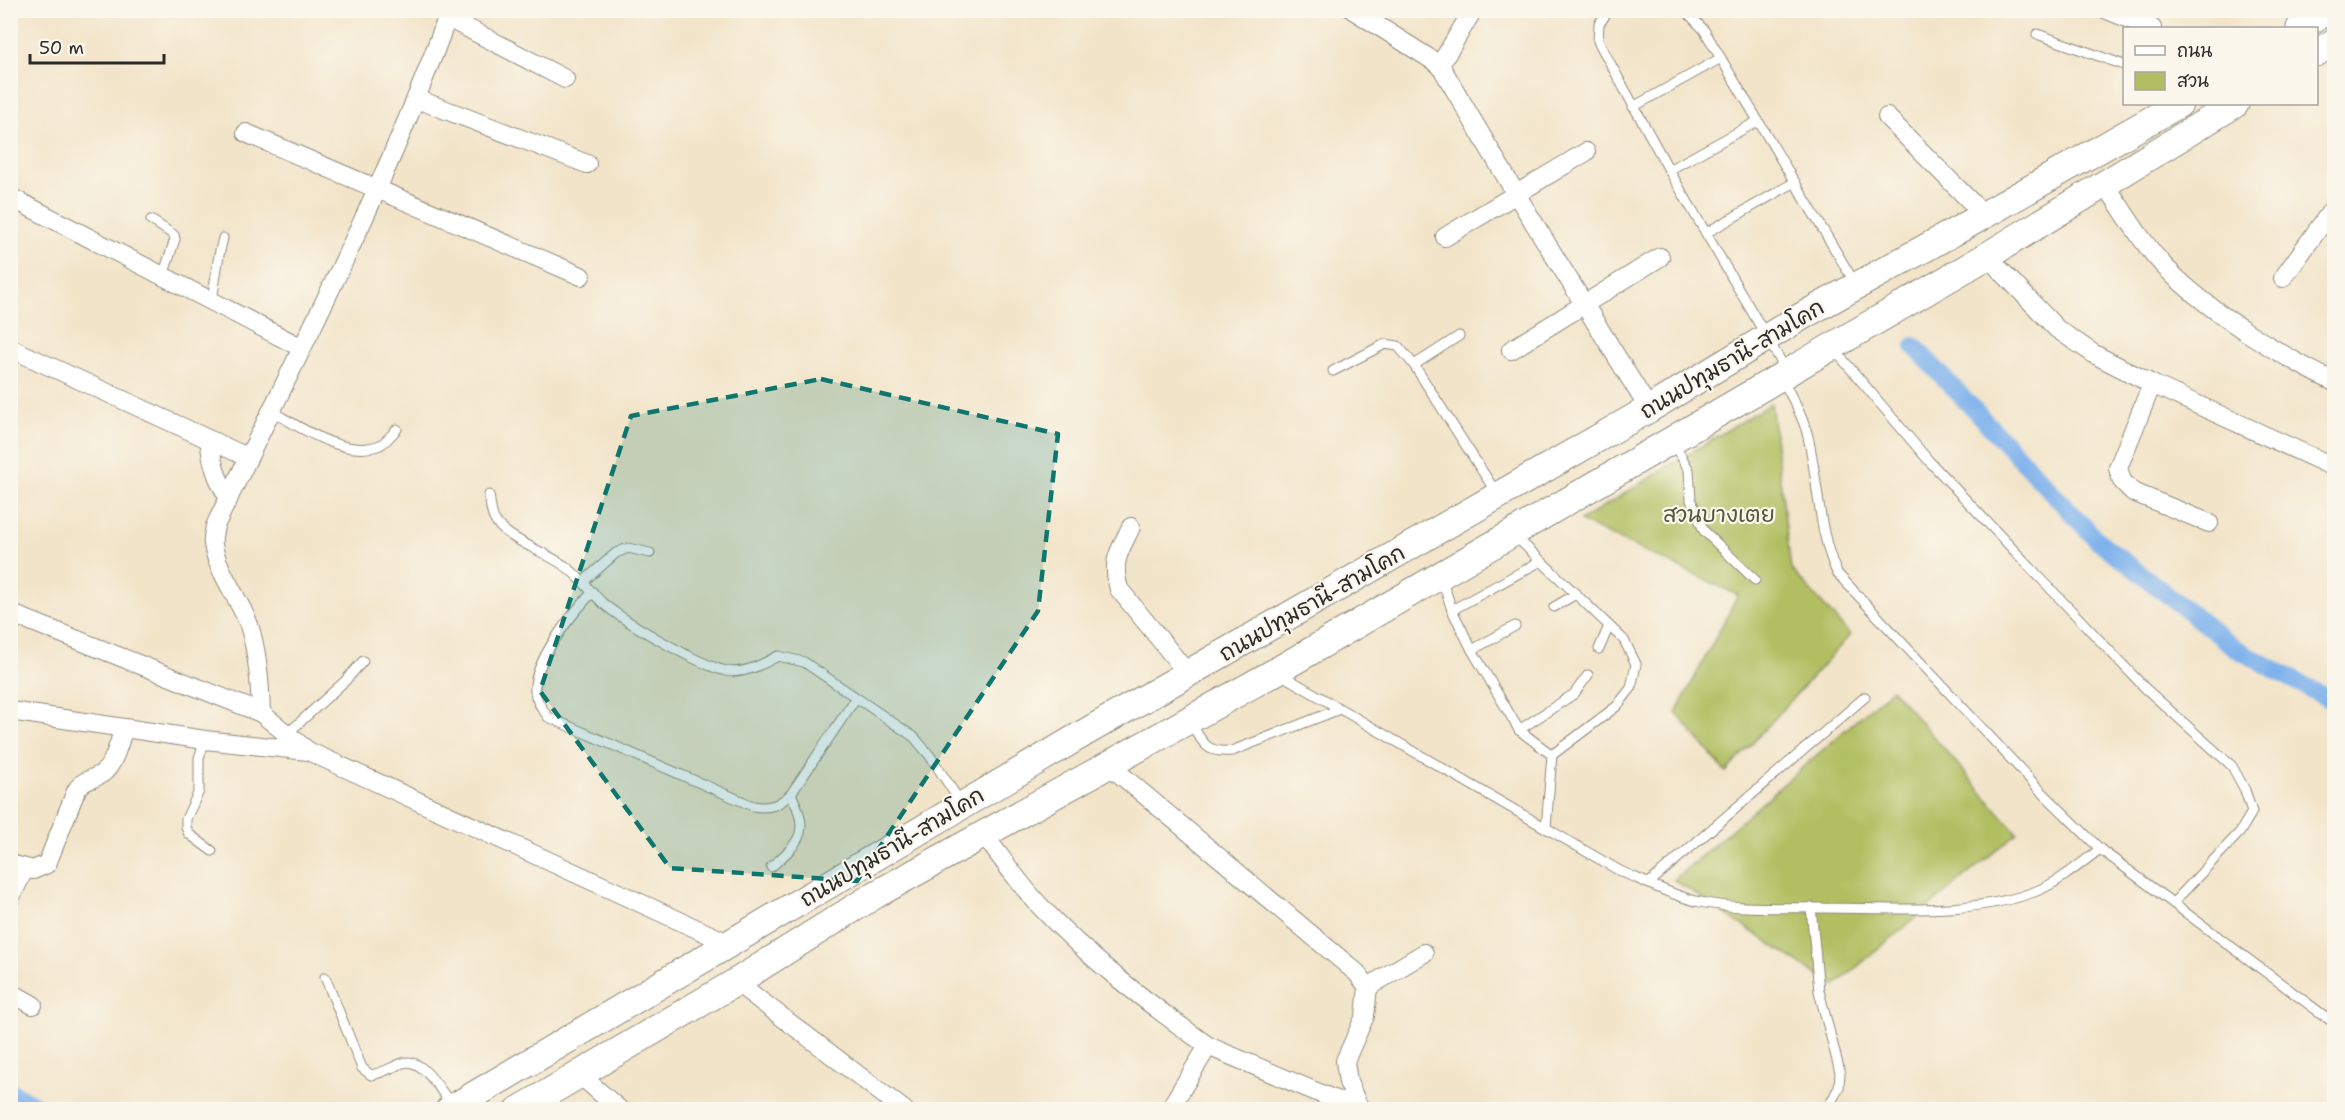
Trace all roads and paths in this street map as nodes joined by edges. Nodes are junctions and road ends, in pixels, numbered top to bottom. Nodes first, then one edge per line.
1 (1353, 10) edge
2 (1473, 10) edge
3 (1609, 10) edge
4 (1685, 10) edge
5 (2107, 10) edge
6 (2327, 10) edge
7 (449, 14) edge
8 (2150, 27) edge
9 (2302, 27) edge
10 (2037, 34) dead end
11 (2334, 42) edge
12 (2318, 52) edge
13 (1721, 58) junction
14 (1440, 65) junction
15 (2123, 65) edge
16 (566, 78) dead end
17 (417, 99) junction
18 (2173, 105) edge
19 (2233, 105) edge
20 (1633, 107) junction
21 (1887, 117) dead end
22 (1758, 121) junction
23 (246, 133) dead end
24 (1586, 152) dead end
25 (587, 164) dead end
26 (1669, 170) junction
27 (1795, 182) junction
28 (2105, 184) junction
29 (378, 189) junction
30 (1516, 194) junction
31 (10, 197) edge
32 (2334, 207) edge
33 (1983, 214) junction
34 (151, 220) dead end
35 (1706, 233) junction
36 (1444, 237) dead end
37 (223, 238) dead end
38 (1987, 256) junction
39 (1660, 257) dead end
40 (163, 276) junction
41 (581, 276) dead end
42 (2283, 278) dead end
43 (1857, 286) junction
44 (212, 301) junction
45 (1585, 304) junction
46 (1459, 336) dead end
47 (1767, 337) junction
48 (1832, 347) junction
49 (10, 348) edge
50 (302, 348) junction
51 (1511, 350) dead end
52 (1414, 365) junction
53 (1333, 371) dead end
54 (1784, 374) junction
55 (2334, 382) edge
56 (2152, 384) junction
57 (1649, 409) junction
58 (271, 411) junction
59 (397, 429) dead end
60 (209, 440) junction
61 (1672, 440) junction
62 (247, 457) junction
63 (2334, 467) edge
64 (489, 495) dead end
65 (1498, 496) junction
66 (229, 498) junction
67 (2209, 523) dead end
68 (1131, 527) dead end
69 (1511, 533) junction
70 (650, 554) dead end
71 (1541, 561) junction
72 (1440, 574) junction
73 (1755, 580) dead end
74 (583, 582) junction
75 (593, 592) junction
76 (1576, 594) junction
77 (1554, 607) dead end
78 (1452, 610) junction
79 (10, 613) edge
80 (1515, 626) dead end
81 (1609, 626) junction
82 (1599, 649) dead end
83 (1472, 650) junction
84 (363, 661) dead end
85 (1275, 672) junction
86 (1188, 674) junction
87 (1588, 675) dead end
88 (1865, 697) dead end
89 (856, 698) junction
90 (1340, 709) junction
91 (10, 711) edge
92 (261, 713) junction
93 (1189, 720) junction
94 (124, 728) junction
95 (1520, 730) junction
96 (287, 734) junction
97 (205, 740) junction
98 (308, 751) junction
99 (1552, 755) junction
100 (1109, 765) junction
101 (791, 794) junction
102 (963, 805) junction
103 (1546, 828) junction
104 (983, 834) junction
105 (2100, 849) junction
106 (212, 851) dead end
107 (18, 866) edge
108 (771, 867) dead end
109 (1649, 883) junction
110 (10, 899) edge
111 (2174, 902) junction
112 (1811, 908) junction
113 (730, 944) junction
114 (1424, 953) dead end
115 (325, 977) dead end
116 (736, 982) junction
117 (1368, 987) junction
118 (10, 992) edge
119 (33, 1005) dead end
120 (2334, 1023) edge
121 (1208, 1046) junction
122 (579, 1074) junction
123 (451, 1108) edge
124 (519, 1110) edge
125 (620, 1110) edge
126 (904, 1110) edge
127 (1169, 1110) edge
128 (1360, 1110) edge
129 (1827, 1110) edge

1 - 14 street
2 - 14 street
3 - 20 lane
4 - 13 lane
5 - 8 street
6 - 9 main road
7 - 16 street
7 - 17 street
10 - 15 lane
11 - 12 main road
13 - 20 lane
13 - 22 lane
14 - 30 street
17 - 25 street
17 - 29 street
18 - 33 main road, ถนนปทุมธานี-สามโคก
19 - 28 main road, ถนนปทุมธานี-สามโคก
20 - 26 lane
21 - 33 street
22 - 26 lane
22 - 27 lane
23 - 29 street
24 - 30 street
26 - 35 lane
27 - 35 lane
27 - 43 lane
28 - 38 main road, ถนนปทุมธานี-สามโคก
28 - 55 street
29 - 41 street
29 - 50 street
30 - 36 street
30 - 45 street
31 - 40 street
32 - 42 street
33 - 43 main road, ถนนปทุมธานี-สามโคก
34 - 40 lane
35 - 47 lane
37 - 44 lane
38 - 48 main road, ถนนปทุมธานี-สามโคก
38 - 56 street
39 - 45 street
40 - 44 street
43 - 47 main road, ถนนปทุมธานี-สามโคก
44 - 50 street
45 - 51 street
45 - 57 street
46 - 52 lane
47 - 54 lane
47 - 57 main road, ถนนปทุมธานี-สามโคก
48 - 54 main road, ถนนปทุมธานี-สามโคก
48 - 111 lane
49 - 60 street
50 - 58 street
52 - 53 lane
52 - 65 lane
54 - 61 main road, ถนนปทุมธานี-สามโคก
54 - 105 lane
56 - 63 street
56 - 67 street
57 - 65 main road, ถนนปทุมธานี-สามโคก
58 - 59 lane
58 - 62 street
60 - 62 street
60 - 66 street
61 - 69 main road, ถนนปทุมธานี-สามโคก
61 - 73 lane
62 - 66 street
64 - 74 lane
65 - 86 main road, ถนนปทุมธานี-สามโคก
66 - 92 street
68 - 86 street
69 - 71 lane
69 - 72 main road, ถนนปทุมธานี-สามโคก
70 - 74 lane
71 - 76 lane
71 - 78 lane
72 - 78 lane
72 - 85 main road, ถนนปทุมธานี-สามโคก
74 - 75 lane
75 - 89 lane
75 - 101 lane
76 - 77 lane
76 - 81 lane
78 - 83 lane
79 - 92 street
80 - 83 lane
81 - 82 lane
81 - 99 lane
83 - 95 lane
84 - 96 lane
85 - 90 lane
85 - 93 main road, ถนนปทุมธานี-สามโคก
86 - 102 main road, ถนนปทุมธานี-สามโคก
87 - 95 lane
88 - 109 lane
89 - 101 lane
89 - 102 lane
90 - 93 lane
90 - 103 lane
91 - 94 street
92 - 96 street
93 - 100 main road, ถนนปทุมธานี-สามโคก
94 - 97 street
94 - 107 street
95 - 99 lane
96 - 98 street
97 - 98 street
97 - 106 lane
98 - 113 street
99 - 103 lane
100 - 104 main road, ถนนปทุมธานี-สามโคก
100 - 117 street
101 - 108 lane
102 - 113 main road, ถนนปทุมธานี-สามโคก
103 - 109 lane
104 - 116 main road, ถนนปทุมธานี-สามโคก
104 - 121 street
105 - 111 lane
105 - 112 lane
107 - 110 street
109 - 112 lane
111 - 120 lane
112 - 129 lane
113 - 123 main road, ถนนปทุมธานี-สามโคก
114 - 117 street
115 - 123 lane
116 - 122 main road, ถนนปทุมธานี-สามโคก
116 - 126 street
117 - 128 street
118 - 119 street
121 - 127 street
121 - 128 street
122 - 124 main road, ถนนปทุมธานี-สามโคก
122 - 125 street

